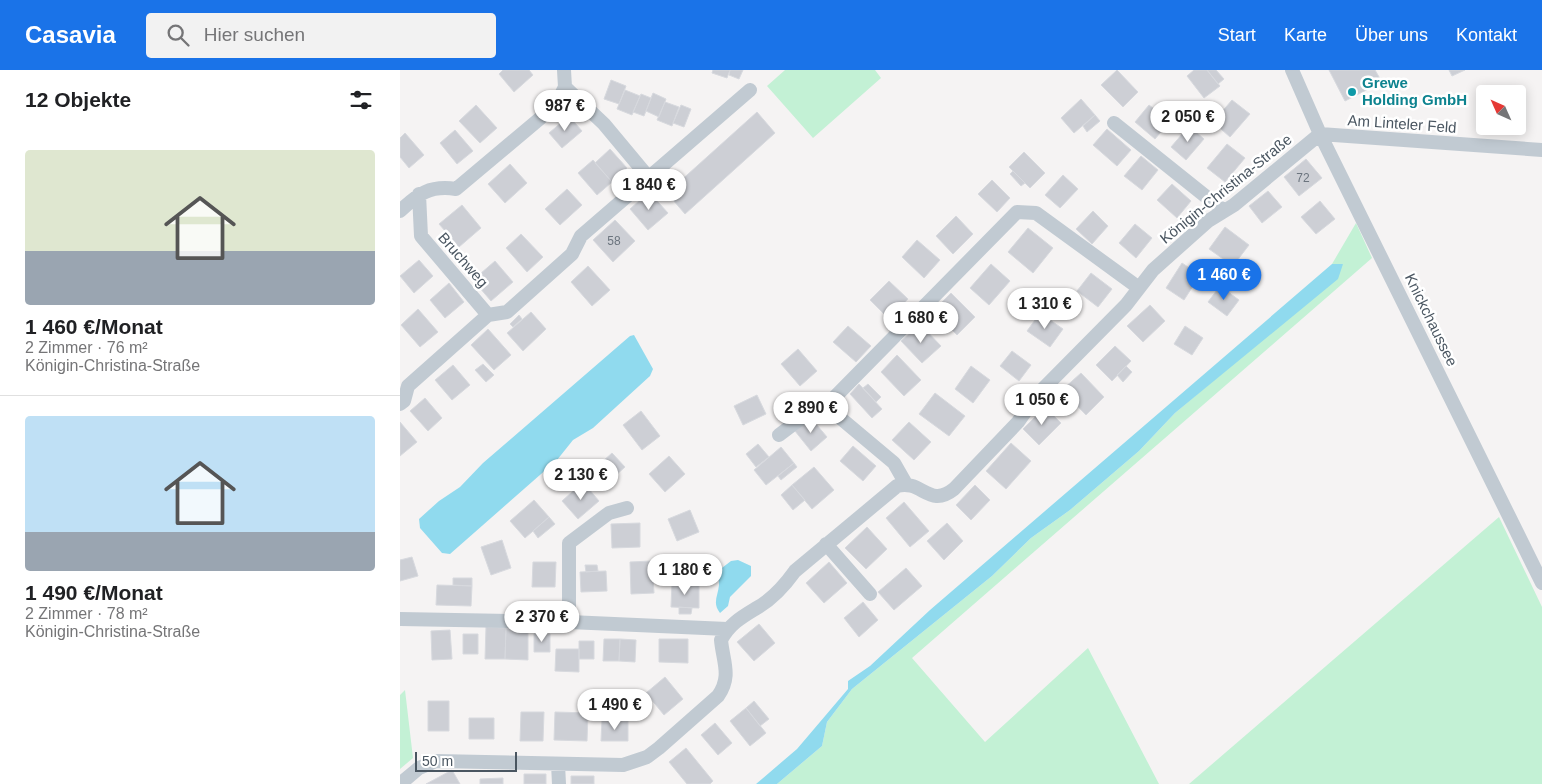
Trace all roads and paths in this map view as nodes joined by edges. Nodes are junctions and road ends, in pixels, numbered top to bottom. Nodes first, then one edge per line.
1 (564, 70) edge
2 (1292, 70) edge
3 (565, 88) junction
4 (750, 90) dead end
5 (1114, 123) dead end
6 (1320, 134) junction
7 (1542, 150) edge
8 (649, 178) junction
9 (418, 194) junction
10 (1224, 210) junction
11 (400, 211) edge
12 (1139, 288) junction
13 (488, 315) junction
14 (400, 404) edge
15 (826, 406) junction
16 (779, 435) dead end
17 (906, 484) junction
18 (627, 508) dead end
19 (826, 544) junction
20 (1542, 583) edge
21 (870, 594) dead end
22 (400, 619) edge
23 (569, 622) junction
24 (727, 629) junction
25 (558, 764) junction
26 (400, 784) edge
27 (559, 784) edge

1 - 3 street
2 - 6 street, Knickchaussee
3 - 8 street
3 - 9 street
4 - 8 street
5 - 10 street
6 - 7 street, Am Linteler Feld
6 - 10 street, Königin-Christina-Straße
6 - 20 street, Knickchaussee
8 - 13 street
9 - 11 street
9 - 13 street, Bruchweg
10 - 12 street, Königin-Christina-Straße
12 - 15 street
12 - 17 street, Königin-Christina-Straße
13 - 14 street
15 - 16 street
15 - 17 street
17 - 19 street
18 - 23 street
19 - 21 street
19 - 24 street
22 - 23 street
23 - 24 street
24 - 25 street
25 - 26 street
25 - 27 street

